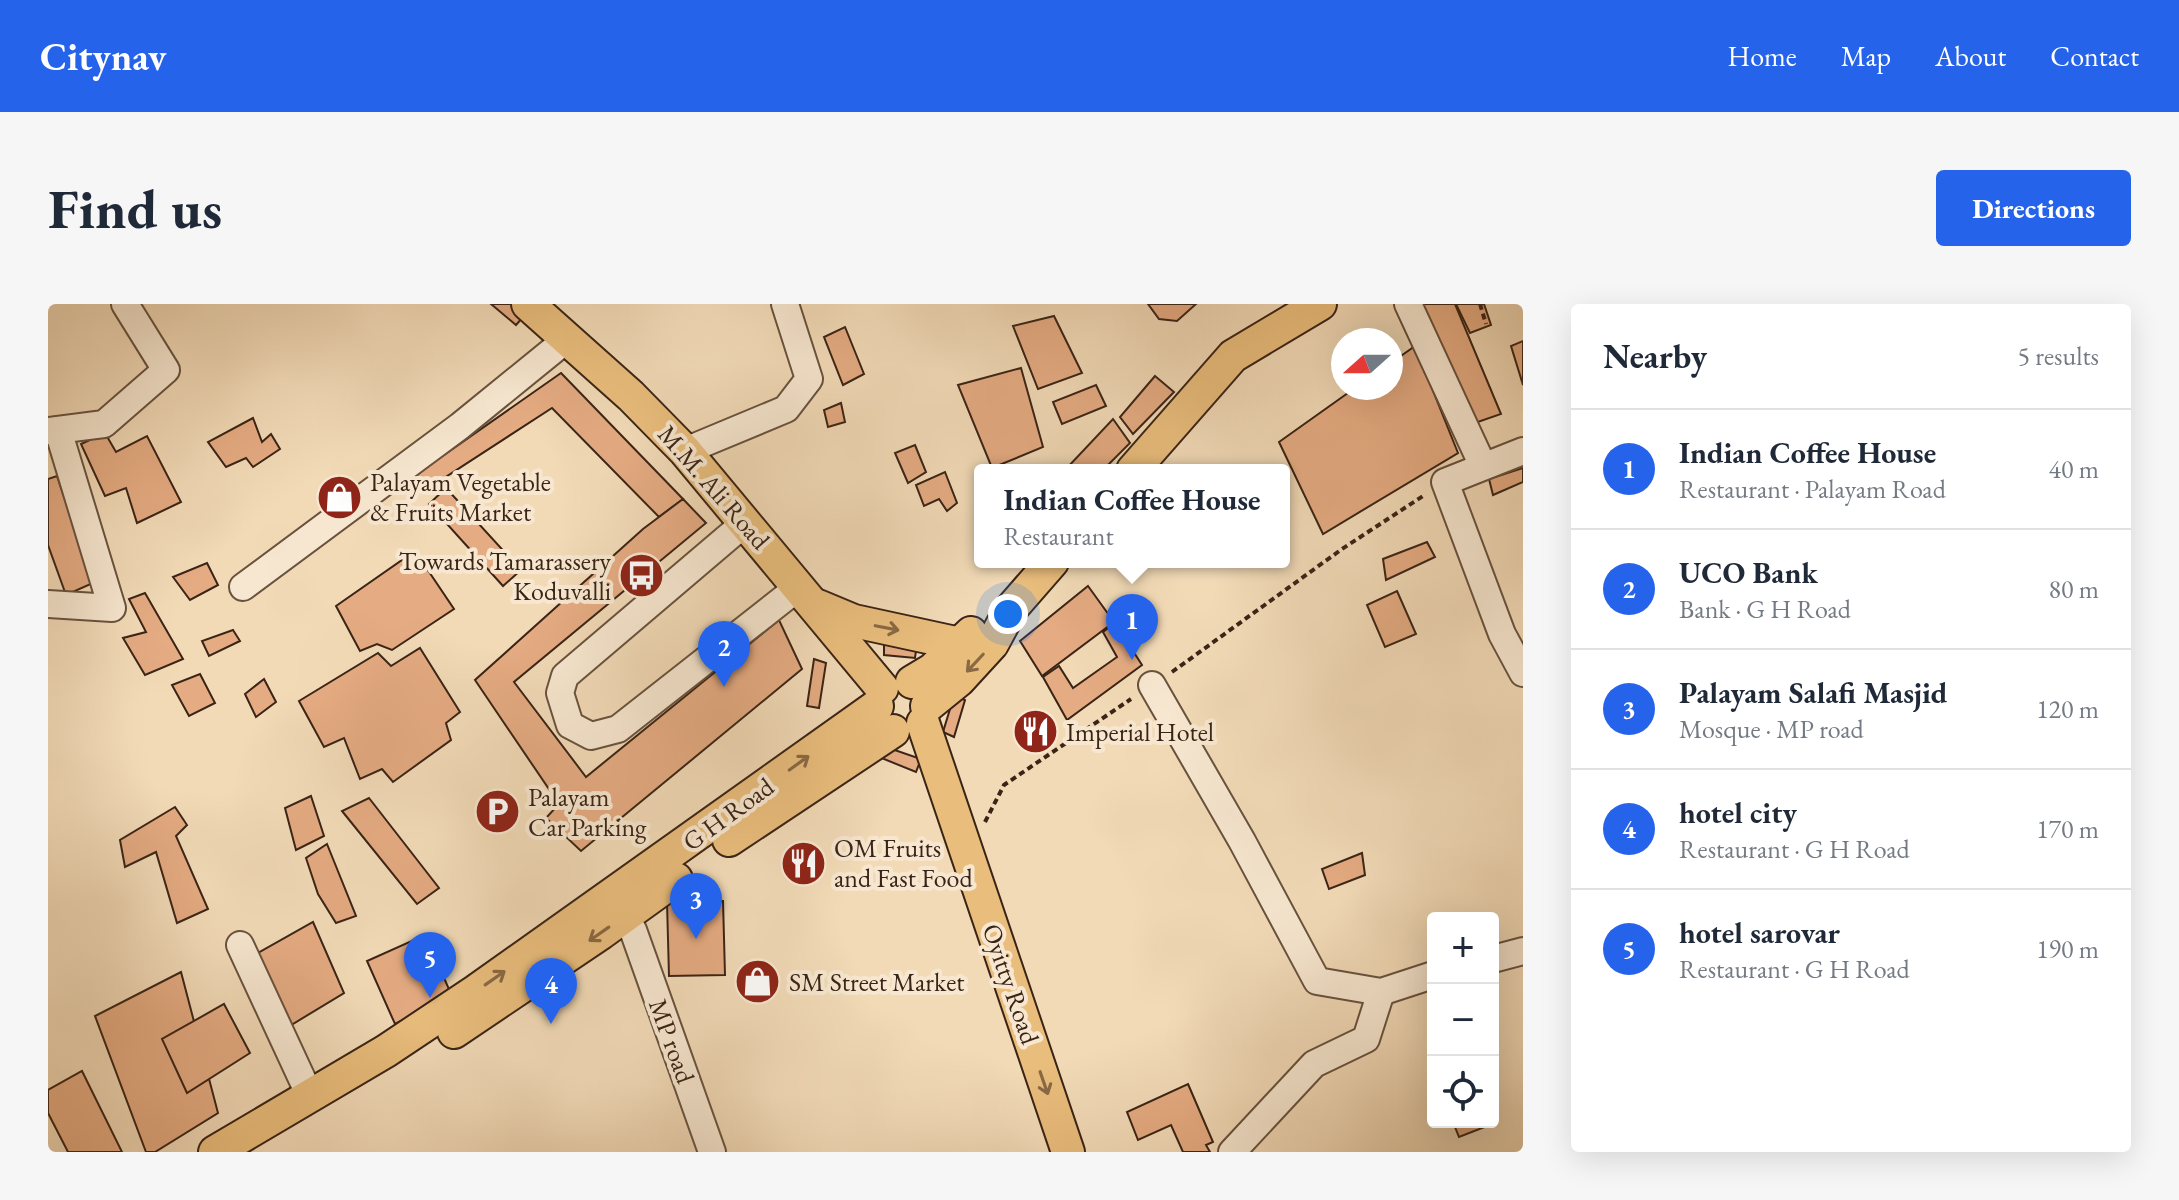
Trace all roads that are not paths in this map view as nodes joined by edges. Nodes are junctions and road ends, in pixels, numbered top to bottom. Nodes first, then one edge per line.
1 (125, 304) edge
2 (528, 304) edge
3 (785, 304) edge
4 (1320, 304) edge
5 (1408, 304) edge
6 (567, 339) junction
7 (53, 430) edge
8 (685, 451) junction
9 (1523, 451) edge
10 (1138, 464) edge
11 (1483, 466) junction
12 (746, 522) junction
13 (1047, 568) edge
14 (243, 587) dead end
15 (808, 595) junction
16 (48, 604) edge
17 (1011, 609) junction
18 (960, 644) junction
19 (1523, 673) edge
20 (1152, 685) road end
21 (902, 706) junction
22 (941, 769) joint
23 (633, 930) dead end
24 (240, 945) dead end
25 (1523, 951) edge
26 (1499, 957) edge
27 (1427, 977) edge
28 (1381, 992) junction
29 (310, 1096) junction
30 (215, 1152) edge
31 (254, 1152) edge
32 (712, 1152) edge
33 (1068, 1152) edge
34 (1232, 1152) edge

1 - 7 street
2 - 6 main road, M.M. Ali Road
3 - 8 street
4 - 10 main road
5 - 11 street
6 - 8 main road, M.M. Ali Road
6 - 14 street
7 - 16 street
8 - 12 main road, M.M. Ali Road
9 - 11 street
11 - 19 street
12 - 15 main road, M.M. Ali Road
12 - 15 street
13 - 17 main road
15 -> 18 main road
15 - 21 main road, M.M. Ali Road
17 - 18 main road
17 -> 21 main road
18 - 21 main road
20 - 28 street
21 - 22 main road, M.M. Ali Road
29 -> 21 main road, G H Road
21 -> 31 main road, G H Road
22 -> 33 main road, Oyitty Road
23 - 32 street, MP road
24 - 29 street
25 - 26 street
27 - 28 street
28 - 34 street
29 - 30 main road, G H Road

